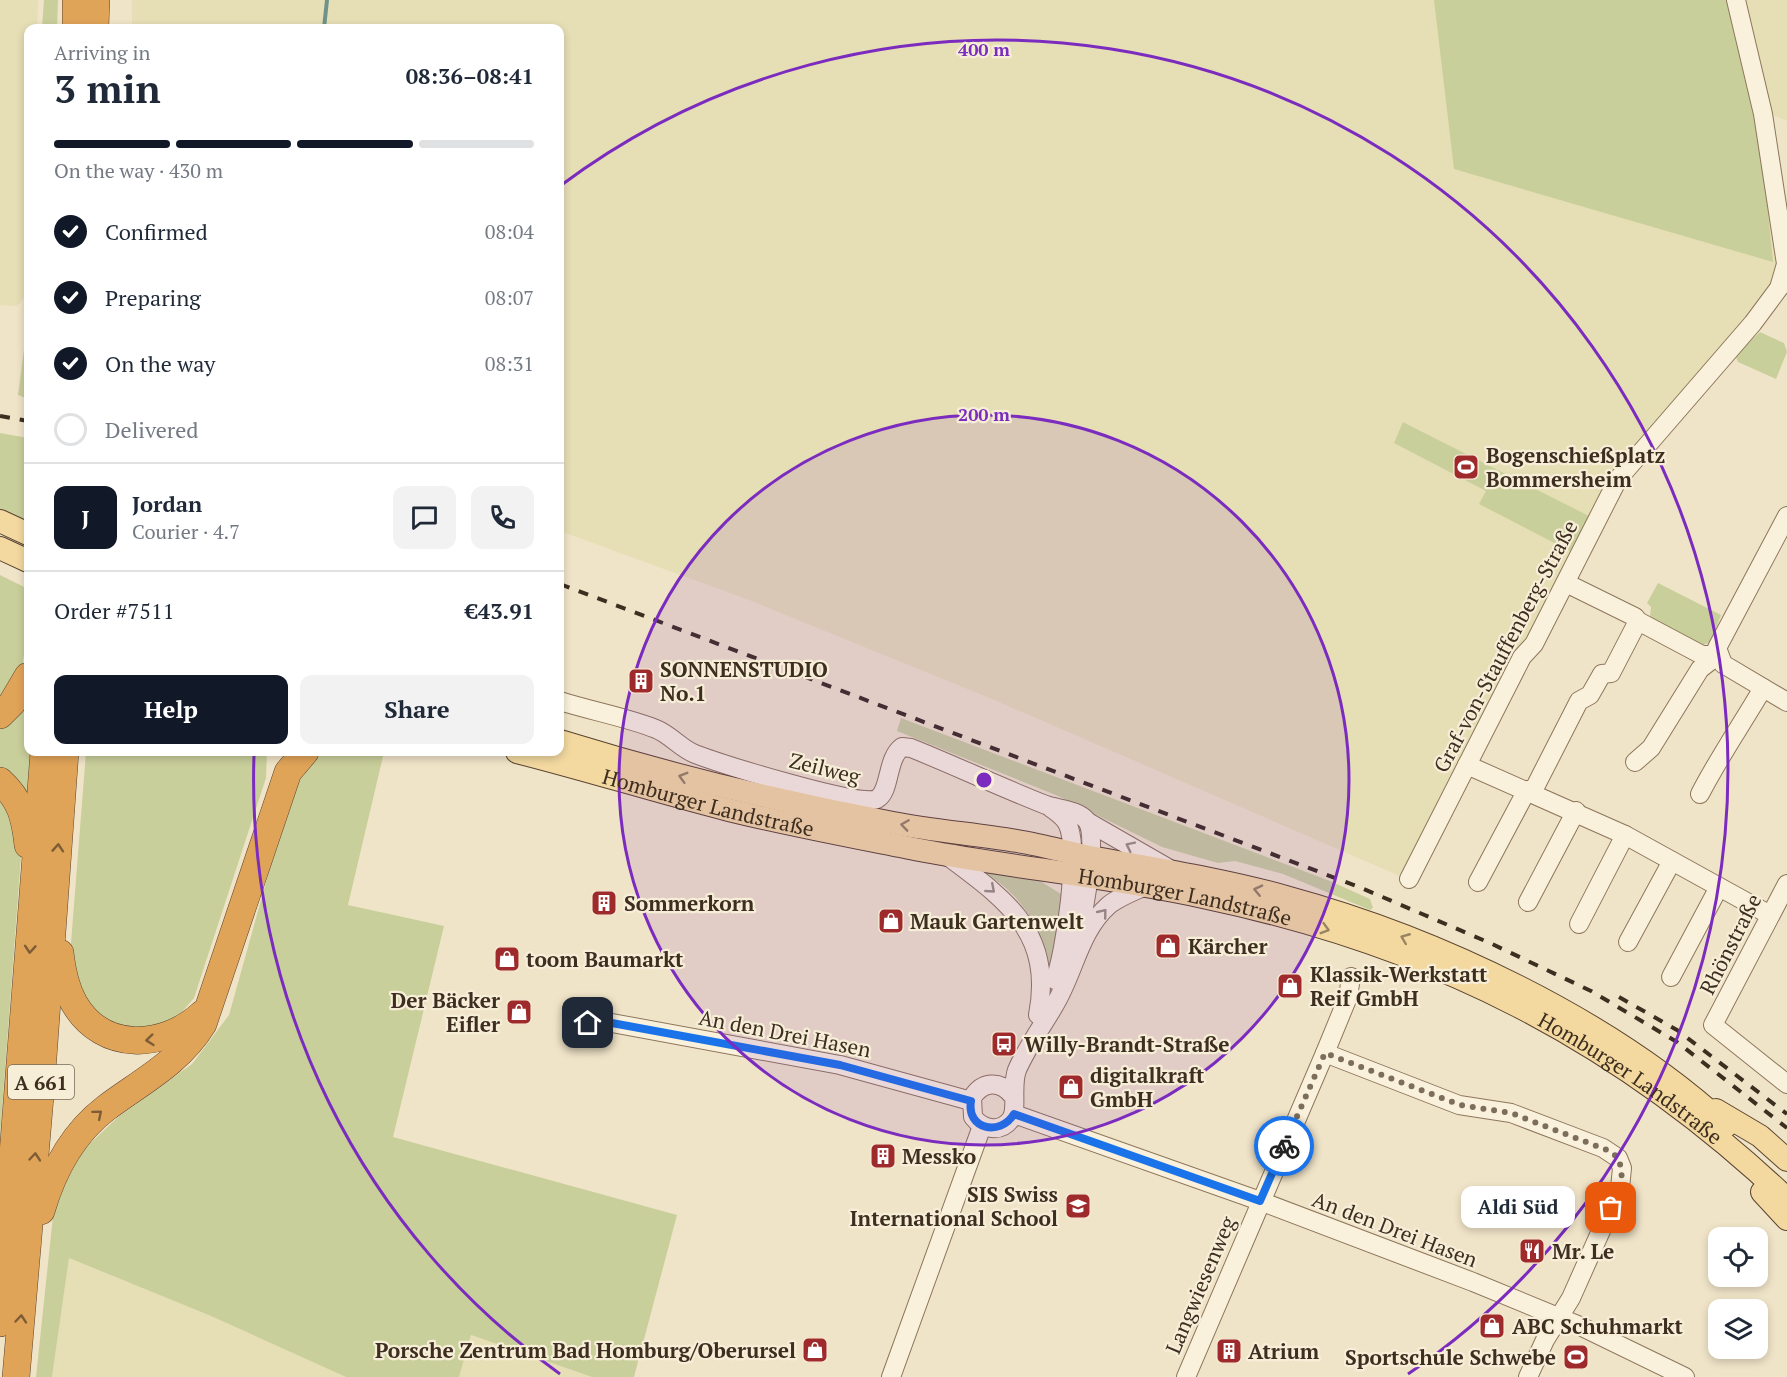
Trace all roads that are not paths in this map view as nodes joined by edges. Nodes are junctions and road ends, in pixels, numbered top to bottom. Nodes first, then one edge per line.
1 (76, 0) edge
2 (96, 0) edge
3 (1736, 0) edge
4 (76, 24) edge
5 (95, 24) edge
6 (1780, 166) edge
7 (1786, 274) edge
8 (1787, 516) edge
9 (0, 521) edge
10 (24, 532) edge
11 (0, 548) edge
12 (24, 559) edge
13 (1566, 583) junction
14 (1638, 621) junction
15 (1718, 655) junction
16 (24, 683) edge
17 (1763, 688) junction
18 (564, 702) edge
19 (1787, 702) edge
20 (0, 715) edge
21 (564, 742) edge
22 (44, 756) edge
23 (64, 756) edge
24 (532, 756) edge
25 (287, 762) edge
26 (1635, 762) dead end
27 (1467, 765) junction
28 (0, 781) edge
29 (1530, 791) junction
30 (1700, 794) dead end
31 (1049, 806) junction
32 (1576, 811) junction
33 (1088, 822) junction
34 (1625, 835) junction
35 (944, 854) junction
36 (1672, 861) junction
37 (1080, 865) junction
38 (1172, 871) junction
39 (1409, 879) dead end
40 (1478, 882) dead end
41 (1787, 884) edge
42 (1146, 886) junction
43 (1719, 887) junction
44 (44, 899) junction
45 (1528, 902) dead end
46 (1770, 915) junction
47 (1579, 924) dead end
48 (1628, 942) dead end
49 (1075, 957) junction
50 (1351, 977) dead end
51 (1671, 977) dead end
52 (213, 998) junction
53 (1038, 1015) junction
54 (588, 1023) dead end
55 (1325, 1053) junction
56 (994, 1084) junction
57 (1787, 1084) edge
58 (1012, 1095) junction
59 (971, 1101) junction
60 (1693, 1106) junction
61 (1014, 1114) junction
62 (982, 1126) junction
63 (1787, 1160) edge
64 (1787, 1182) edge
65 (1787, 1199) edge
66 (1260, 1201) junction
67 (1787, 1219) edge
68 (26, 1258) junction
69 (1559, 1317) junction
70 (0, 1323) edge
71 (16, 1377) edge
72 (891, 1377) edge
73 (1186, 1377) edge
74 (1528, 1377) edge
75 (1685, 1377) edge

1 - 4 highway
2 - 5 highway
3 - 6 street
6 - 7 street
7 - 13 street, Graf-von-Stauffenberg-Straße
8 - 15 street
9 - 10 main road
11 - 12 main road
13 - 14 street
13 - 27 street, Graf-von-Stauffenberg-Straße
14 - 15 street
14 - 29 street
15 - 17 street
15 - 26 street
16 - 20 highway
17 - 19 street
17 - 30 street
18 - 31 street, Zeilweg
37 -> 21 main road, Homburger Landstraße
22 - 44 highway, A 661
44 -> 23 highway, A 661
24 - 35 main road, Homburger Landstraße
25 - 52 highway
27 - 29 street
27 - 39 street, Graf-von-Stauffenberg-Straße
28 - 44 highway
29 - 32 street
29 - 40 street
31 - 33 street, Zeilweg
31 - 37 street, Zeilweg
32 - 34 street
32 - 45 street
33 - 37 street
38 -> 33 street, Zeilweg
34 - 36 street
34 - 47 street
35 - 37 main road, Homburger Landstraße
35 -> 53 street
36 - 43 street
36 - 48 street
37 - 38 main road, Homburger Landstraße
37 - 42 main road, Homburger Landstraße
37 - 49 street
37 - 53 street
60 -> 38 main road, Homburger Landstraße
41 - 46 street, Rhönstraße
49 -> 42 street
42 -> 60 main road, Homburger Landstraße
43 - 46 street
43 - 51 street
52 -> 44 highway
68 -> 44 highway, A 661
44 -> 70 highway, A 661
46 - 57 street, Rhönstraße
49 - 58 street
50 - 55 street, Langwiesenweg
68 -> 52 highway, A 661
53 - 56 street
54 - 59 street, An den Drei Hasen
55 - 66 street, Langwiesenweg
55 - 69 street
56 - 58 street
56 - 59 street
58 - 61 street
59 - 62 street
60 - 63 main road
60 - 64 main road, Homburger Landstraße
60 - 65 main road, Homburger Landstraße
60 - 67 main road
61 - 62 street
61 - 66 street, An den Drei Hasen
62 - 72 street
66 - 69 street, An den Drei Hasen
66 - 73 street, Langwiesenweg
71 -> 68 highway, A 661
69 - 74 street
69 - 75 street, An den Drei Hasen

